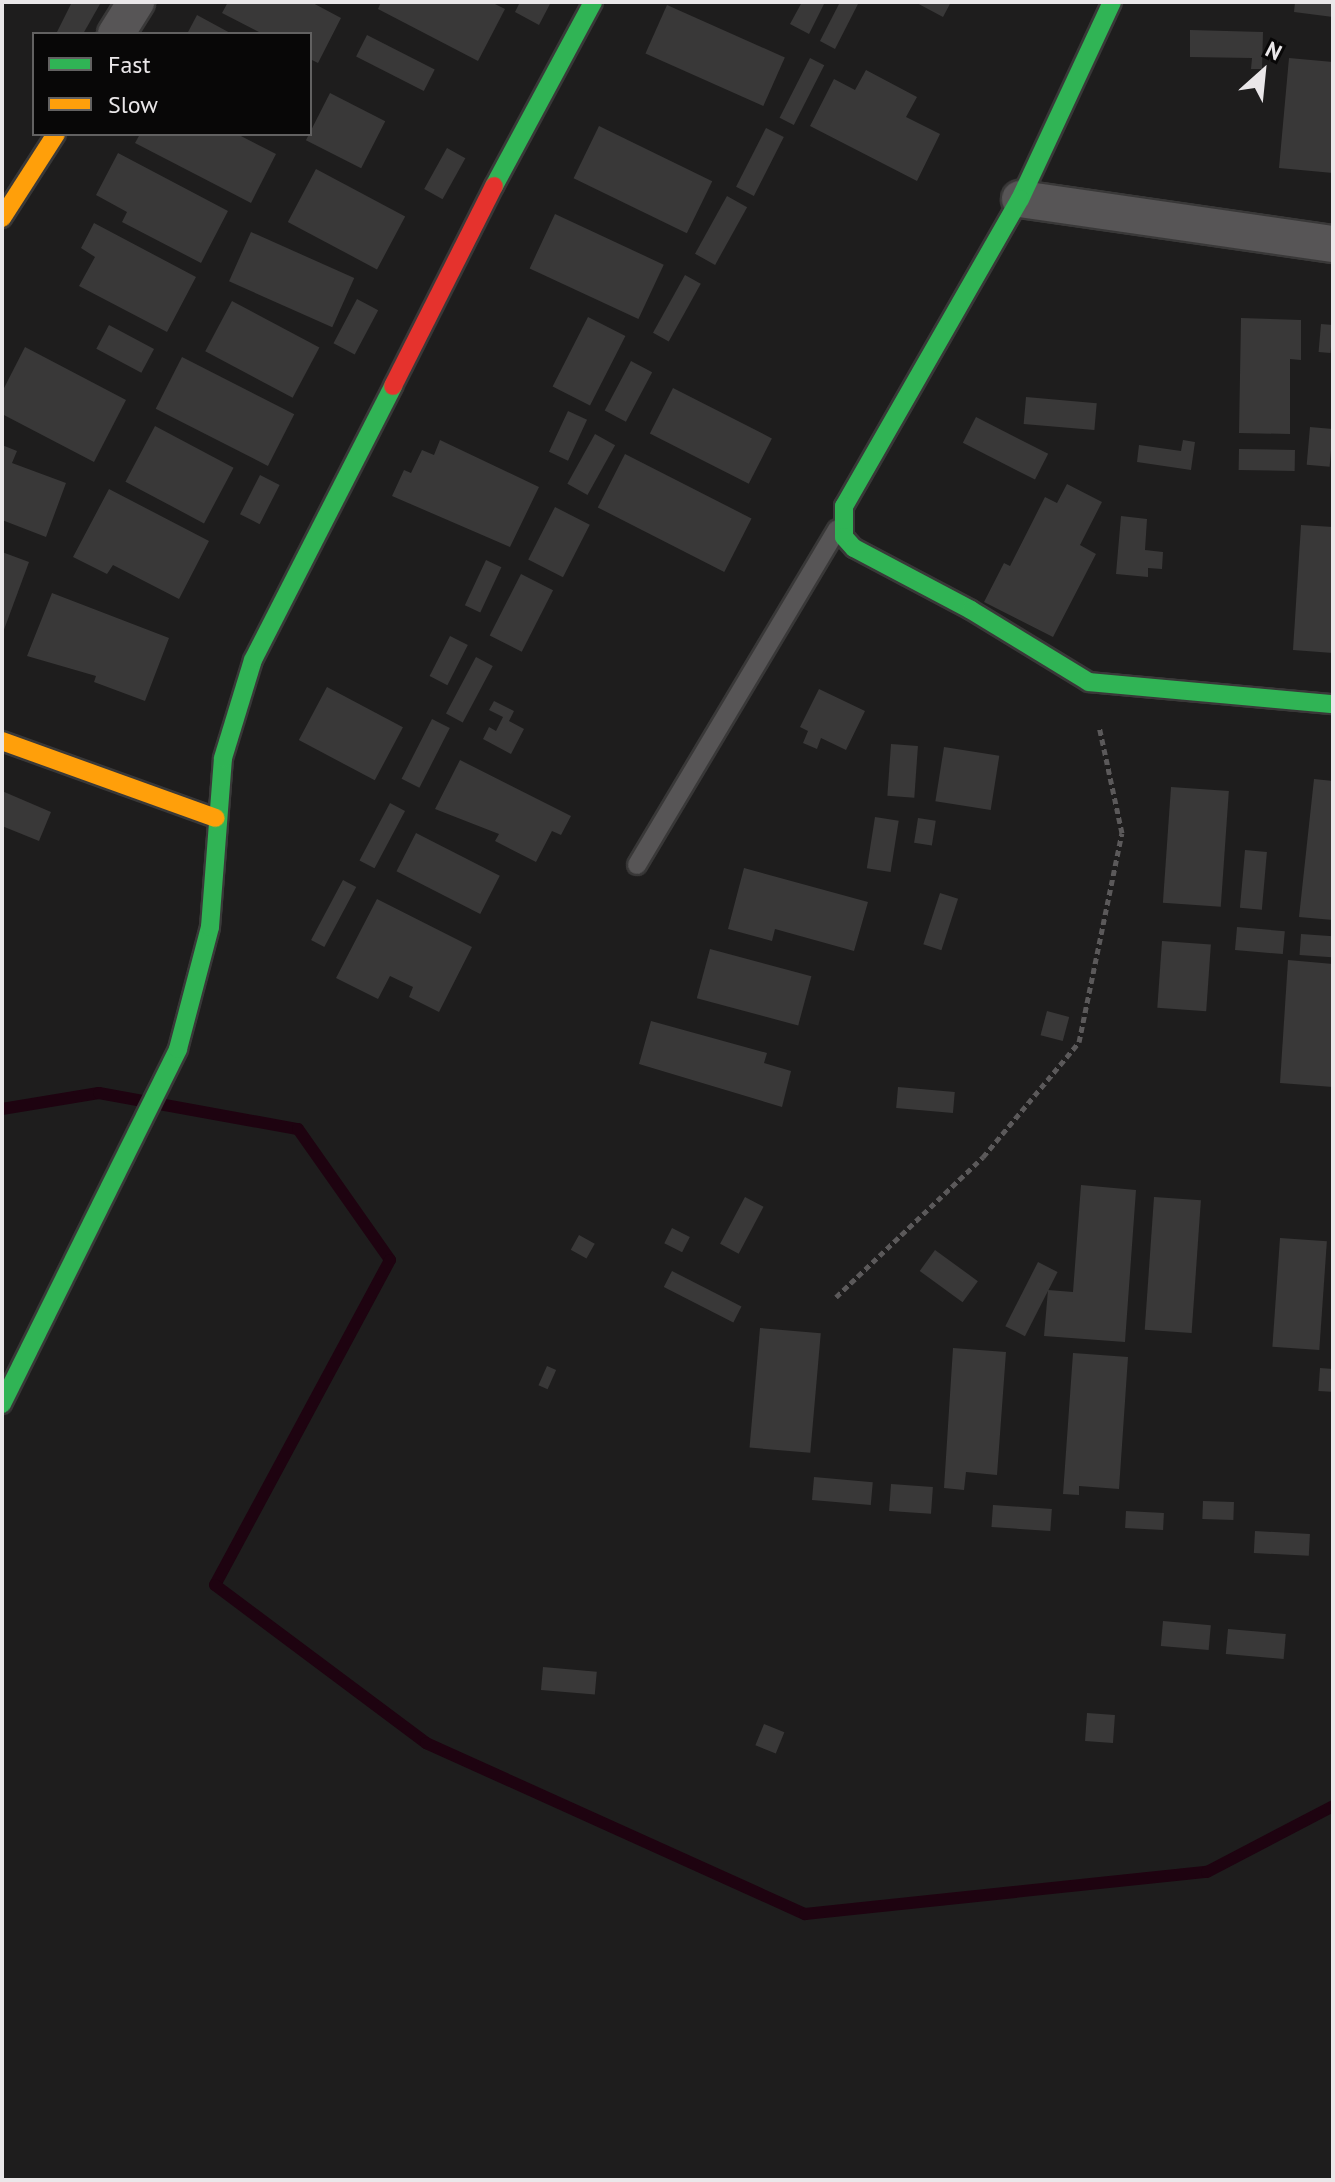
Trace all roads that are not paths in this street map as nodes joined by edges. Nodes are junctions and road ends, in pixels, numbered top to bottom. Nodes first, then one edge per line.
1 (136, 2) edge
2 (593, 2) edge
3 (1112, 2) edge
4 (117, 32) edge
5 (55, 136) edge
6 (1020, 199) junction
7 (2, 218) edge
8 (1333, 244) edge
9 (840, 523) junction
10 (1333, 704) edge
11 (2, 741) edge
12 (216, 818) junction
13 (637, 865) dead end
14 (2, 1404) edge

1 - 4 street
2 - 12 street
3 - 6 street
5 - 7 street
6 - 8 street
6 - 9 street
9 - 10 street
9 - 13 lane
11 - 12 street
12 - 14 street

